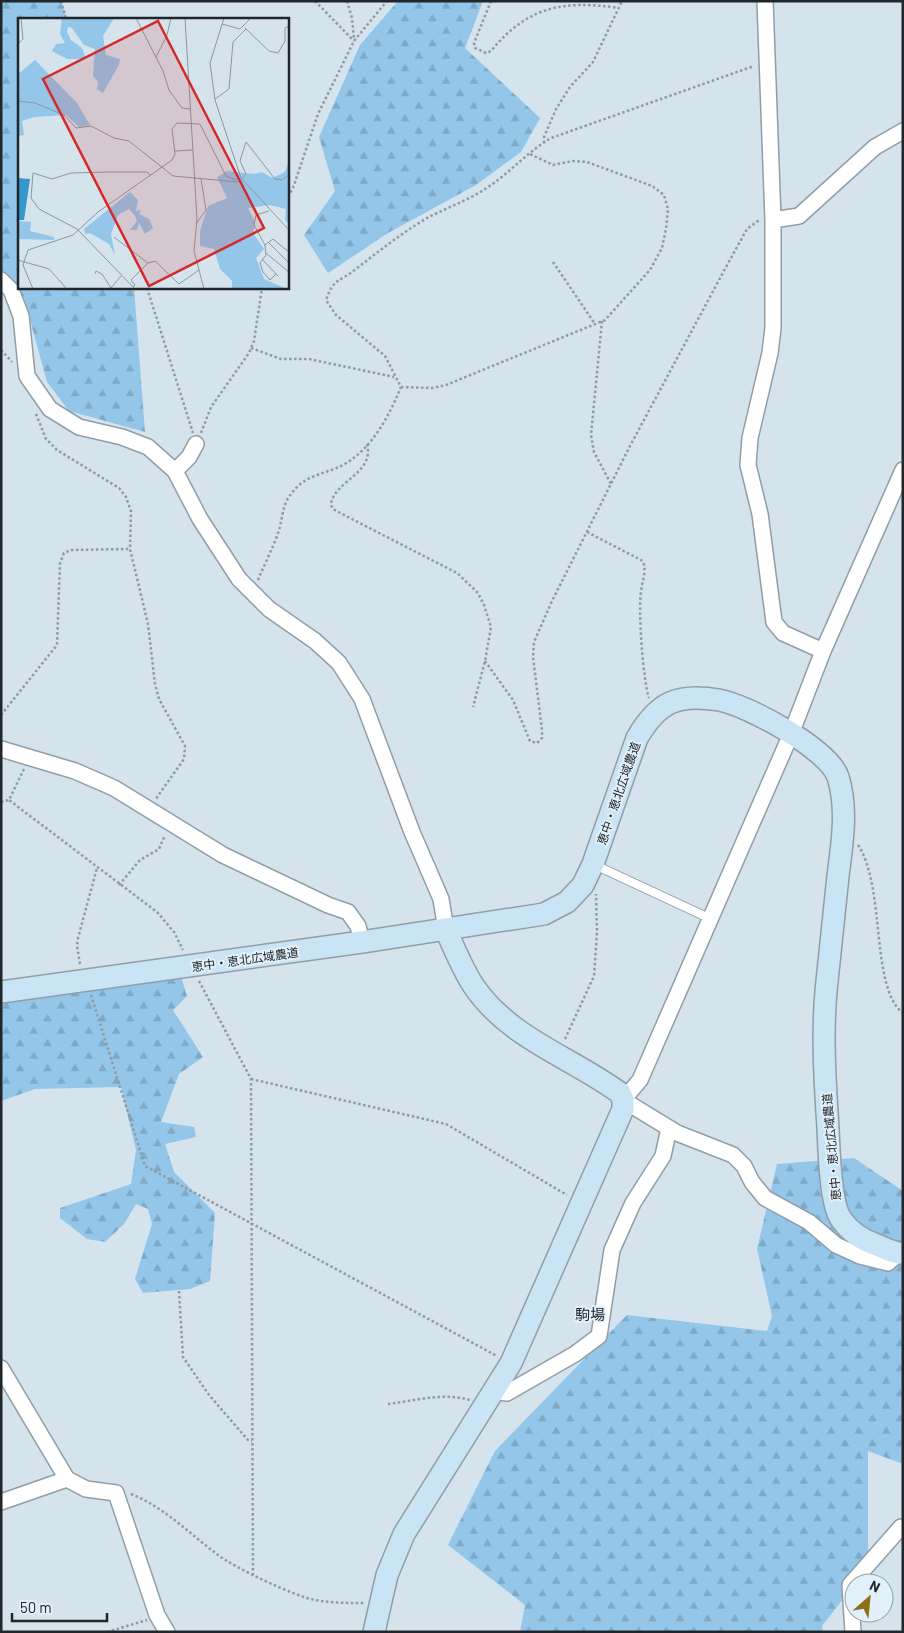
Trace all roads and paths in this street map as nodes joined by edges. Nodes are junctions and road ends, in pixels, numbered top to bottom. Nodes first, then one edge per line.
1 (61, 1) edge
2 (315, 1) edge
3 (347, 1) edge
4 (387, 1) edge
5 (490, 1) edge
6 (622, 1) edge
7 (765, 1) edge
8 (619, 8) junction
9 (66, 18) edge
10 (354, 41) junction
11 (767, 61) junction
12 (903, 131) edge
13 (544, 143) junction
14 (530, 154) junction
15 (289, 195) edge
16 (773, 220) junction
17 (553, 262) dead end
18 (1, 280) edge
19 (147, 289) edge
20 (262, 289) edge
21 (602, 321) junction
22 (595, 324) junction
23 (251, 348) junction
24 (394, 377) junction
25 (401, 387) junction
26 (36, 389) junction
27 (196, 444) junction
28 (367, 444) junction
29 (175, 470) junction
30 (903, 470) edge
31 (611, 484) junction
32 (587, 532) junction
33 (130, 549) junction
34 (249, 590) junction
35 (823, 651) junction
36 (485, 661) junction
37 (473, 707) dead end
38 (657, 711) junction
39 (1, 715) edge
40 (791, 734) junction
41 (1, 750) edge
42 (30, 756) junction
43 (8, 800) junction
44 (1, 802) edge
45 (148, 809) junction
46 (173, 824) junction
47 (843, 832) junction
48 (97, 868) junction
49 (589, 872) junction
50 (119, 885) junction
51 (711, 919) junction
52 (446, 930) junction
53 (362, 942) junction
54 (183, 951) dead end
55 (87, 980) junction
56 (198, 980) dead end
57 (1, 992) edge
58 (903, 1013) edge
59 (557, 1055) junction
60 (251, 1079) junction
61 (623, 1100) junction
62 (669, 1128) junction
63 (580, 1203) junction
64 (252, 1224) junction
65 (901, 1253) edge
66 (179, 1291) dead end
67 (511, 1364) junction
68 (1, 1368) edge
69 (488, 1399) junction
70 (388, 1404) dead end
71 (252, 1441) junction
72 (66, 1479) junction
73 (116, 1493) junction
74 (1, 1502) edge
75 (903, 1527) edge
76 (253, 1575) junction
77 (379, 1603) junction
78 (158, 1617) junction
79 (107, 1632) edge
80 (167, 1632) edge
81 (374, 1632) edge
82 (852, 1632) edge

1 - 9 path
2 - 10 path
3 - 10 path
4 - 10 path
5 - 8 path
6 - 8 path
7 - 11 street
8 - 13 path
10 - 15 path
11 - 13 path
11 - 16 street
12 - 16 street
13 - 14 path
14 - 21 path
14 - 24 path
16 - 31 path
16 - 35 street
17 - 22 path
18 - 26 street
19 - 27 path
20 - 23 path
21 - 22 path
21 - 31 path
22 - 25 path
23 - 24 path
23 - 27 path
24 - 25 path
25 - 28 path
26 - 29 street
26 - 33 path
27 - 29 street
28 - 34 path
28 - 36 path
29 - 34 street
30 - 35 street
31 - 32 path
32 - 36 path
32 - 38 path
33 - 39 path
33 - 45 path
34 - 52 street
35 - 40 street
36 - 37 path
38 - 40 street, 恵中・恵北広域農道
38 - 49 street, 恵中・恵北広域農道
40 - 47 street, 恵中・恵北広域農道
40 - 51 street
41 - 42 street
42 - 43 path
42 - 45 street
43 - 44 path
43 - 48 path
45 - 46 street
46 - 50 path
46 - 53 street
47 - 58 path
47 - 65 street, 恵中・恵北広域農道
48 - 50 path
48 - 55 path
49 - 51 lane
49 - 52 street, 恵中・恵北広域農道
49 - 59 path
50 - 54 path
51 - 61 street
52 - 53 street, 恵中・恵北広域農道
52 - 59 street
53 - 55 street, 恵中・恵北広域農道
55 - 57 street, 恵中・恵北広域農道
55 - 64 path
56 - 60 path
59 - 61 street
60 - 63 path
60 - 64 path
61 - 62 street
61 - 63 street
62 - 65 street
62 - 69 street
63 - 67 street
64 - 67 path
64 - 71 path
66 - 71 path
67 - 69 street
68 - 72 street
69 - 70 path
69 - 77 street
71 - 76 path
72 - 73 street
72 - 74 street
73 - 76 path
73 - 78 street
75 - 82 street
76 - 77 path
77 - 81 street
78 - 79 path
78 - 80 street

